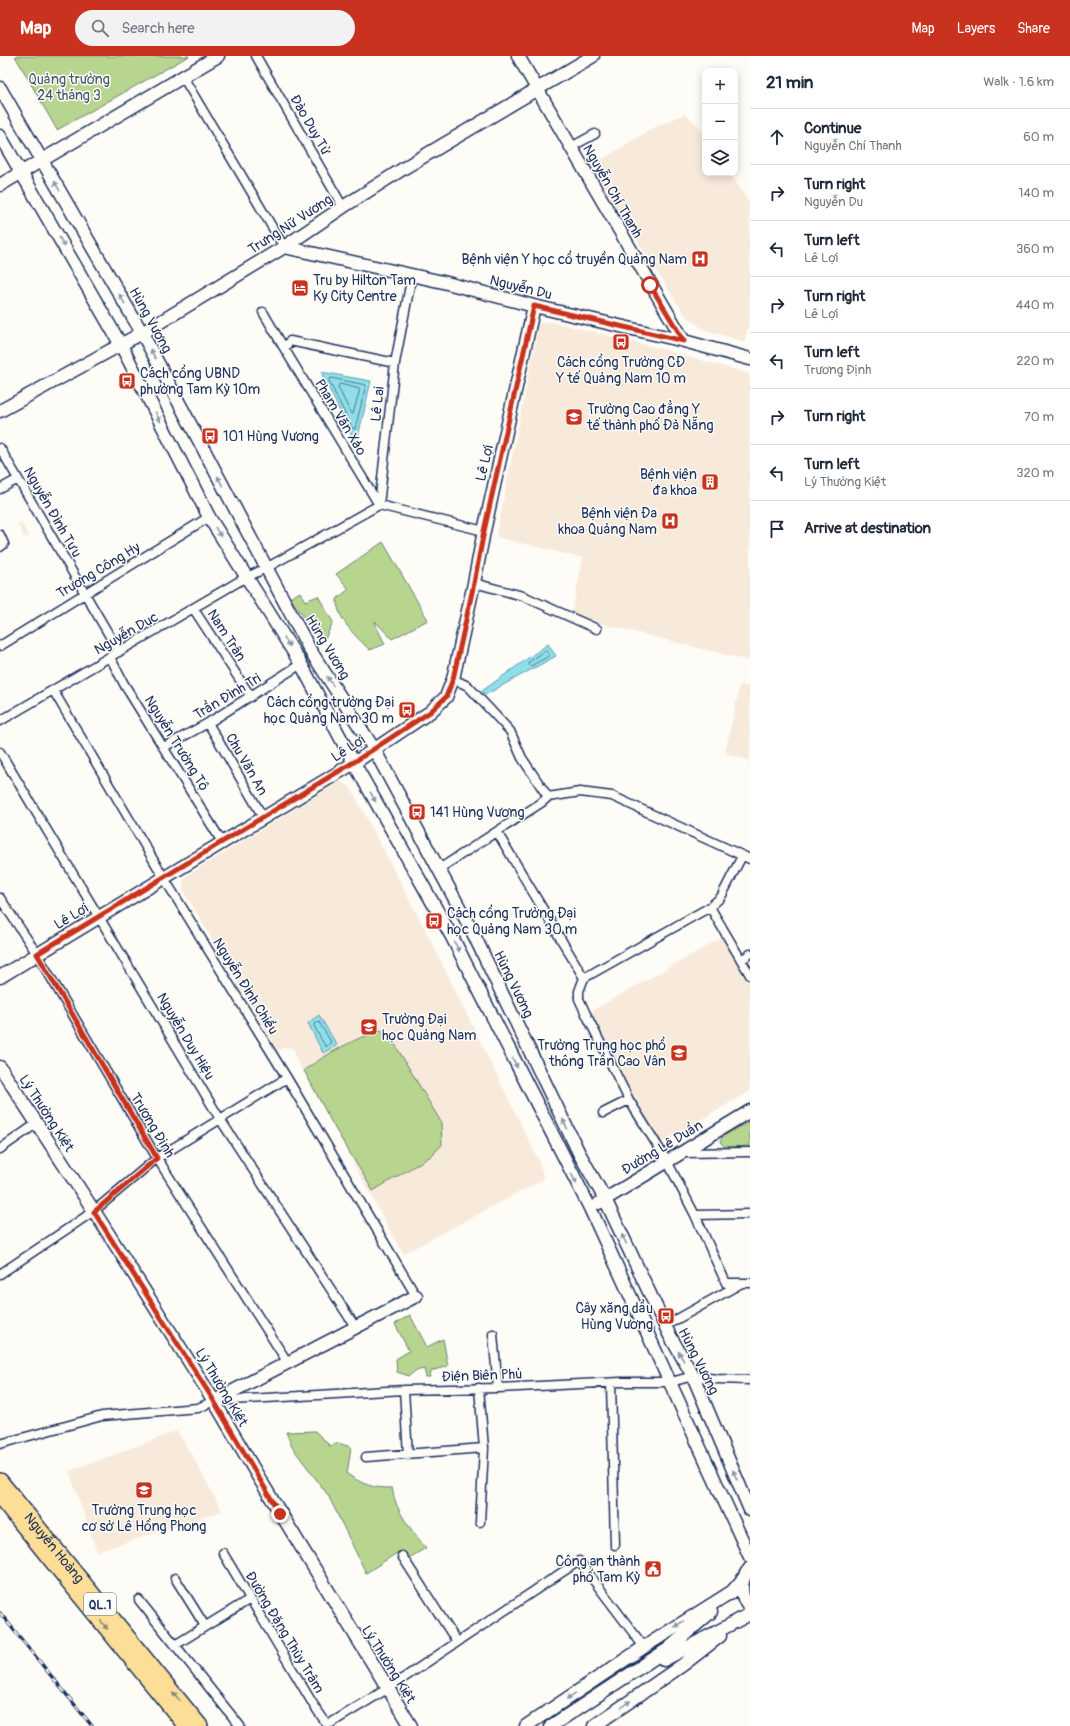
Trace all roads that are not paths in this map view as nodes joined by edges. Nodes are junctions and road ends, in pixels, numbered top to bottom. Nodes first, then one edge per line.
1 (218, 56) edge
2 (256, 56) edge
3 (518, 56) edge
4 (593, 56) edge
5 (183, 77) junction
6 (0, 88) edge
7 (538, 90) junction
8 (595, 134) dead end
9 (0, 136) edge
10 (571, 147) junction
11 (42, 160) junction
12 (21, 172) junction
13 (0, 185) edge
14 (343, 207) junction
15 (284, 248) junction
16 (412, 275) junction
17 (534, 306) junction
18 (263, 312) dead end
19 (142, 333) junction
20 (684, 341) junction
21 (121, 345) junction
22 (284, 348) junction
23 (750, 359) edge
24 (395, 363) junction
25 (0, 411) edge
26 (0, 448) edge
27 (18, 479) junction
28 (0, 489) edge
29 (379, 505) junction
30 (209, 517) junction
31 (484, 531) junction
32 (0, 535) edge
33 (0, 547) edge
34 (266, 568) junction
35 (247, 578) junction
36 (474, 583) junction
37 (85, 593) junction
38 (193, 608) junction
39 (597, 629) dead end
40 (0, 646) edge
41 (119, 652) junction
42 (110, 657) junction
43 (301, 664) junction
44 (453, 679) junction
45 (53, 690) junction
46 (251, 697) junction
47 (0, 721) edge
48 (208, 723) junction
49 (164, 747) junction
50 (374, 749) junction
51 (0, 752) edge
52 (354, 762) junction
53 (548, 797) junction
54 (263, 818) junction
55 (497, 832) junction
56 (222, 842) junction
57 (742, 856) junction
58 (750, 859) edge
59 (439, 869) junction
60 (164, 878) junction
61 (0, 898) edge
62 (710, 907) junction
63 (100, 916) junction
64 (37, 954) junction
65 (750, 954) edge
66 (741, 960) junction
67 (750, 975) edge
68 (0, 977) edge
69 (584, 978) junction
70 (0, 1067) edge
71 (287, 1078) junction
72 (629, 1100) junction
73 (750, 1111) edge
74 (603, 1112) dead end
75 (220, 1119) junction
76 (36, 1124) junction
77 (0, 1148) edge
78 (750, 1152) edge
79 (680, 1153) junction
80 (157, 1158) junction
81 (667, 1161) junction
82 (605, 1199) junction
83 (590, 1208) junction
84 (94, 1212) junction
85 (750, 1214) edge
86 (695, 1215) junction
87 (0, 1274) edge
88 (750, 1283) edge
89 (741, 1284) junction
90 (416, 1296) joint
91 (665, 1326) junction
92 (356, 1328) junction
93 (493, 1334) dead end
94 (288, 1363) junction
95 (692, 1376) junction
96 (750, 1380) edge
97 (671, 1382) junction
98 (611, 1383) junction
99 (479, 1388) junction
100 (498, 1388) junction
101 (404, 1390) junction
102 (214, 1401) junction
103 (0, 1444) edge
104 (484, 1448) junction
105 (408, 1454) junction
106 (366, 1457) dead end
107 (0, 1481) edge
108 (0, 1497) edge
109 (750, 1510) edge
110 (480, 1522) dead end
111 (615, 1545) dead end
112 (223, 1554) dead end
113 (402, 1556) dead end
114 (750, 1557) edge
115 (750, 1568) edge
116 (175, 1578) dead end
117 (740, 1584) junction
118 (250, 1599) junction
119 (139, 1600) dead end
120 (748, 1613) edge
121 (205, 1626) junction
122 (457, 1642) junction
123 (175, 1645) junction
124 (644, 1647) junction
125 (670, 1652) junction
126 (387, 1689) junction
127 (186, 1726) edge
128 (200, 1726) edge
129 (240, 1726) edge
130 (411, 1726) edge
131 (526, 1726) edge
132 (551, 1726) edge
133 (565, 1726) edge
134 (594, 1726) edge

1 - 5 main road
2 - 14 street, Đào Duy Từ
3 - 7 main road, Nguyễn Chí Thanh
4 - 7 main road, Trưng Nữ Vương
5 - 11 main road
5 - 15 street
6 - 11 main road, Hùng Vương
7 - 10 main road, Nguyễn Chí Thanh
7 - 14 main road, Trưng Nữ Vương
8 - 10 street
9 - 12 main road
10 - 20 main road, Nguyễn Chí Thanh
11 - 12 main road
19 -> 11 main road, Hùng Vương
12 - 13 main road
12 -> 21 main road
14 - 15 main road, Trưng Nữ Vương
15 - 16 main road, Nguyễn Du
15 - 19 main road, Trưng Nữ Vương
16 - 17 main road, Nguyễn Du
16 - 24 street, Lê Lai
17 - 20 main road, Nguyễn Du
17 - 31 main road, Lê Lợi
18 - 22 street, Phạm Văn Xảo
19 - 21 main road, Trưng Nữ Vương
34 -> 19 main road, Hùng Vương
20 - 23 main road, Nguyễn Du
21 - 25 main road, Trưng Nữ Vương
21 -> 30 main road
22 - 24 street
22 - 29 street, Phạm Văn Xảo
24 - 29 street, Lê Lai
26 - 27 street, Nguyễn Đình Tựu
27 - 28 street
27 - 37 street, Nguyễn Đình Tựu
29 - 31 street
29 - 34 street
30 -> 35 main road
30 - 37 street, Trương Công Hy
31 - 36 main road, Lê Lợi
32 - 33 street
34 - 35 street, Nguyễn Dục
50 -> 34 main road, Hùng Vương
35 - 38 street, Nguyễn Dục
35 -> 43 main road
36 - 39 street
36 - 44 main road, Lê Lợi
37 - 40 street, Trương Công Hy
37 - 41 street, Nguyễn Đình Tựu
38 - 41 street, Nguyễn Dục
38 - 46 street, Nam Trân
41 - 42 street, Nguyễn Dục
42 - 45 street, Nguyễn Dục
42 - 49 street, Nguyễn Trường Tộ
43 - 46 street, Trần Đình Tri
43 - 52 main road
44 - 50 main road, Lê Lợi
44 - 53 street
45 - 47 street, Nguyễn Dục
45 - 60 street, Nguyễn Đình Chiểu
46 - 48 street, Trần Đình Tri
48 - 49 street, Trần Đình Tri
48 - 54 street, Chu Văn An
49 - 56 street, Nguyễn Trường Tộ
50 - 52 main road, Lê Lợi
50 - 59 main road, Hùng Vương
51 - 63 street, Nguyễn Duy Hiệu
52 - 54 main road, Lê Lợi
52 -> 83 main road
53 - 55 street
53 - 57 street
54 - 56 main road, Lê Lợi
55 - 59 street
55 - 69 street
56 - 60 main road, Lê Lợi
57 - 58 street
57 - 62 street
82 -> 59 main road, Hùng Vương
60 - 63 main road, Lê Lợi
60 - 71 street, Nguyễn Đình Chiểu
61 - 64 street, Trương Định
62 - 66 street
62 - 69 street
63 - 64 main road, Lê Lợi
63 - 75 street, Nguyễn Duy Hiệu
64 - 68 main road, Lê Lợi
64 - 80 street, Trương Định
65 - 66 street
66 - 67 street
69 - 72 street
70 - 76 main road, Lý Thường Kiệt
71 - 75 street
71 - 90 street, Nguyễn Đình Chiểu
72 - 74 street
72 - 81 street
73 - 79 main road, Đường Lê Duẩn
75 - 80 street
75 - 92 street, Nguyễn Duy Hiệu
76 - 77 street
76 - 84 main road, Lý Thường Kiệt
78 - 79 street
79 - 81 main road, Đường Lê Duẩn
80 - 84 street
80 - 94 street, Trương Định
81 - 82 main road, Đường Lê Duẩn
81 - 86 street
82 - 83 main road, Đường Lê Duẩn
91 -> 82 main road, Hùng Vương
83 - 97 main road
84 - 87 street
84 - 102 main road, Lý Thường Kiệt
85 - 86 street
86 - 89 street
88 - 89 street
89 - 91 street
90 - 92 main road
95 -> 91 main road, Hùng Vương
92 - 94 main road
93 - 100 street
94 - 102 main road
95 - 96 street, Điện Biên Phủ
95 - 97 street, Điện Biên Phủ
109 -> 95 main road, Hùng Vương
97 - 98 street, Điện Biên Phủ
97 - 114 main road
98 - 100 street, Điện Biên Phủ
98 - 111 street
99 - 100 street, Điện Biên Phủ
99 - 101 street, Điện Biên Phủ
99 - 104 street
101 - 102 street, Điện Biên Phủ
101 - 105 street
102 - 103 street, Điện Biên Phủ
102 - 126 main road, Lý Thường Kiệt
104 - 105 street
104 - 110 street
105 - 106 street
128 -> 107 highway, Nguyễn Hoàng / QL.1
108 -> 127 highway, Nguyễn Hoàng / QL.1
112 - 118 street, Đường Đặng Thùy Trâm
113 - 122 street
115 - 117 main road
116 - 121 street
117 - 120 main road
117 -> 124 main road
117 - 125 main road
118 - 121 street
118 - 126 street, Đường Đặng Thùy Trâm
119 - 123 street
120 - 125 main road
134 -> 120 main road
121 - 123 street
122 - 124 street
122 - 126 street
123 - 129 street
124 -> 131 main road
125 - 132 main road
125 - 133 main road
126 - 130 main road, Lý Thường Kiệt

